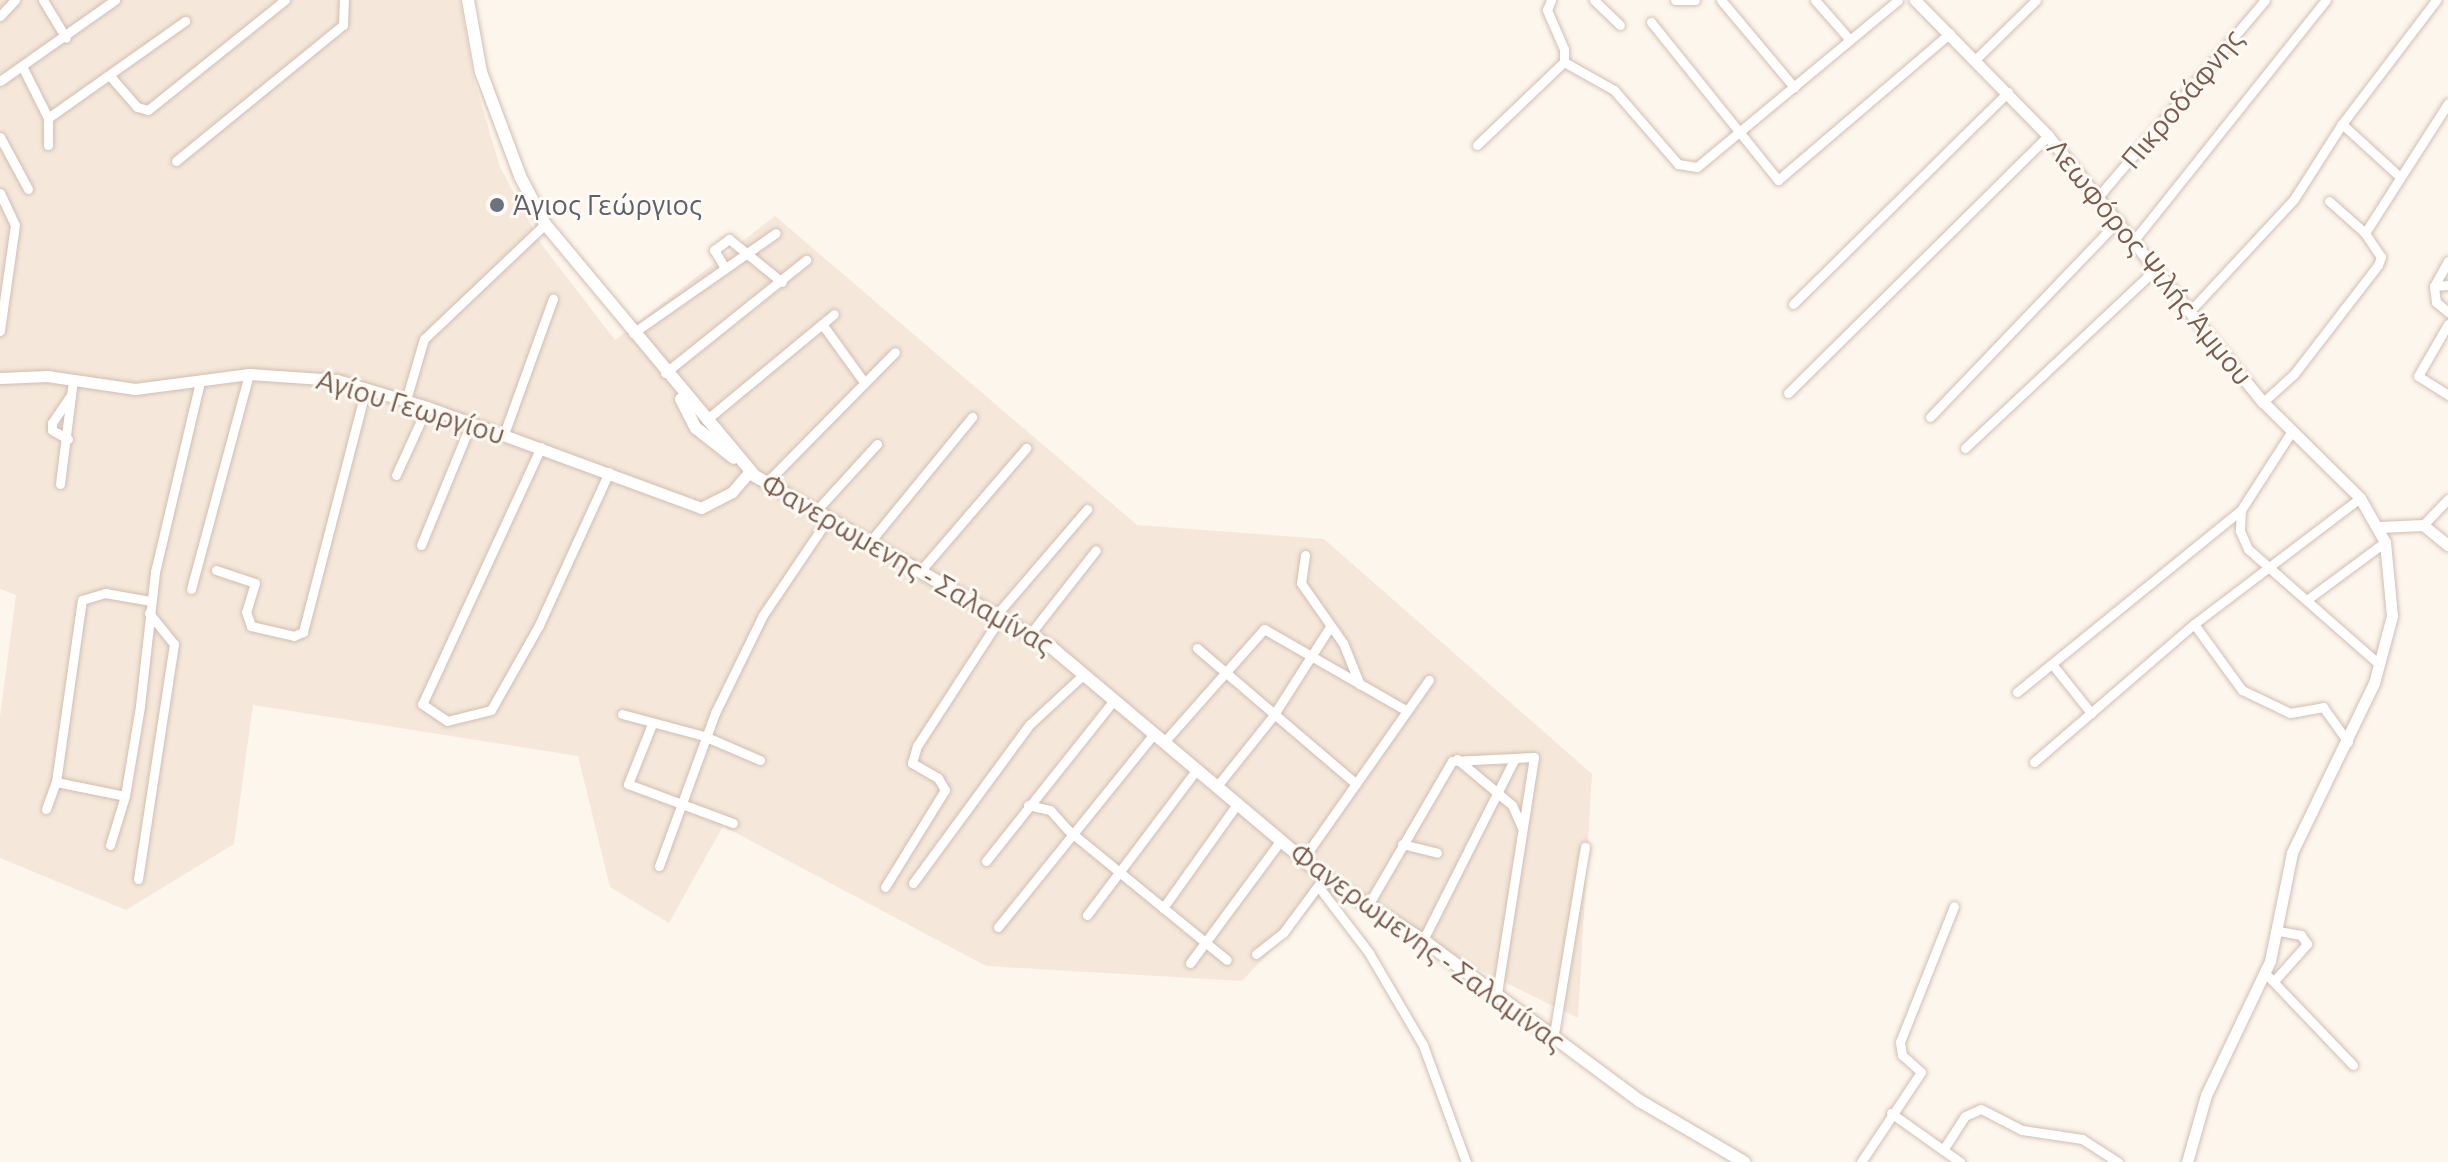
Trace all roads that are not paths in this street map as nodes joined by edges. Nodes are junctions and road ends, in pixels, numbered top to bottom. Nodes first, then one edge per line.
1 (15, 0) edge
2 (43, 0) edge
3 (115, 0) edge
4 (285, 0) edge
5 (344, 0) edge
6 (468, 0) edge
7 (1551, 0) edge
8 (1594, 0) edge
9 (1675, 0) edge
10 (1695, 0) edge
11 (1721, 0) edge
12 (1815, 0) edge
13 (1898, 0) edge
14 (1915, 0) edge
15 (2036, 0) edge
16 (2265, 0) edge
17 (2326, 0) edge
18 (2436, 0) edge
19 (0, 16) edge
20 (185, 21) dead end
21 (1651, 22) dead end
22 (1620, 25) dead end
23 (1950, 33) junction
24 (66, 38) junction
25 (1850, 40) junction
26 (1976, 59) junction
27 (1564, 62) junction
28 (22, 66) junction
29 (110, 76) junction
30 (0, 81) edge
31 (1794, 87) junction
32 (2008, 92) junction
33 (2448, 103) edge
34 (48, 118) junction
35 (2342, 124) junction
36 (1743, 132) junction
37 (2048, 136) junction
38 (0, 137) edge
39 (48, 145) dead end
40 (1477, 145) dead end
41 (176, 161) dead end
42 (2400, 177) junction
43 (28, 189) dead end
44 (0, 193) edge
45 (2098, 197) junction
46 (2329, 201) dead end
47 (2119, 220) junction
48 (545, 224) junction
49 (776, 233) dead end
50 (2365, 233) junction
51 (2135, 239) junction
52 (748, 254) junction
53 (806, 260) dead end
54 (2448, 261) edge
55 (2158, 267) junction
56 (725, 268) junction
57 (782, 282) junction
58 (2448, 285) edge
59 (2434, 286) junction
60 (553, 299) dead end
61 (1793, 304) dead end
62 (2191, 310) junction
63 (2448, 312) edge
64 (834, 314) dead end
65 (822, 324) junction
66 (2448, 324) edge
67 (0, 331) edge
68 (633, 333) junction
69 (895, 352) dead end
70 (665, 373) junction
71 (249, 374) junction
72 (0, 378) edge
73 (73, 380) junction
74 (200, 382) junction
75 (864, 382) junction
76 (674, 384) junction
77 (366, 388) junction
78 (1788, 393) dead end
79 (71, 395) junction
80 (2448, 395) edge
81 (406, 400) junction
82 (2263, 402) junction
83 (427, 407) junction
84 (972, 417) dead end
85 (1930, 417) dead end
86 (706, 420) junction
87 (471, 423) junction
88 (2292, 431) junction
89 (504, 434) junction
90 (68, 439) junction
91 (877, 444) dead end
92 (541, 447) junction
93 (1026, 448) dead end
94 (1965, 448) dead end
95 (745, 466) junction
96 (609, 472) junction
97 (396, 475) dead end
98 (60, 484) dead end
99 (765, 484) junction
100 (2360, 498) junction
101 (2448, 499) edge
102 (1087, 509) dead end
103 (2241, 510) junction
104 (815, 512) junction
105 (827, 520) junction
106 (2423, 525) junction
107 (2380, 527) junction
108 (2385, 542) junction
109 (869, 543) junction
110 (421, 545) dead end
111 (2448, 545) edge
112 (1096, 550) dead end
113 (1305, 555) dead end
114 (2270, 566) junction
115 (922, 569) junction
116 (216, 570) dead end
117 (191, 589) dead end
118 (2308, 599) junction
119 (151, 601) junction
120 (149, 613) junction
121 (998, 613) junction
122 (2194, 624) junction
123 (1330, 627) junction
124 (1031, 633) junction
125 (1197, 648) dead end
126 (1310, 656) junction
127 (2052, 664) junction
128 (2379, 664) junction
129 (1225, 673) junction
130 (1084, 674) junction
131 (1429, 680) dead end
132 (1360, 685) junction
133 (2017, 692) dead end
134 (1114, 700) junction
135 (1407, 711) junction
136 (2091, 713) junction
137 (622, 714) dead end
138 (1273, 716) junction
139 (652, 724) junction
140 (704, 736) junction
141 (1159, 738) junction
142 (2348, 742) junction
143 (1515, 758) junction
144 (1457, 759) junction
145 (760, 760) dead end
146 (2034, 762) dead end
147 (1197, 769) junction
148 (56, 782) junction
149 (1356, 784) junction
150 (1217, 786) junction
151 (1498, 794) junction
152 (125, 796) junction
153 (680, 803) junction
154 (1238, 803) junction
155 (1028, 805) junction
156 (46, 809) dead end
157 (733, 823) dead end
158 (1522, 827) junction
159 (1075, 835) junction
160 (1281, 840) junction
161 (1402, 844) junction
162 (110, 845) dead end
163 (1585, 847) dead end
164 (1437, 853) dead end
165 (1303, 859) junction
166 (986, 861) dead end
167 (659, 866) dead end
168 (1120, 870) junction
169 (138, 879) dead end
170 (1321, 881) junction
171 (913, 883) dead end
172 (885, 887) dead end
173 (1954, 906) dead end
174 (1367, 907) junction
175 (1163, 908) junction
176 (1087, 915) dead end
177 (998, 927) dead end
178 (2279, 931) junction
179 (1423, 940) junction
180 (1205, 942) junction
181 (1256, 954) dead end
182 (1227, 960) dead end
183 (1190, 963) dead end
184 (2270, 978) junction
185 (1497, 994) junction
186 (1553, 1040) junction
187 (2353, 1065) dead end
188 (1891, 1113) junction
189 (1943, 1150) junction
190 (1466, 1162) edge
191 (1744, 1162) edge
192 (1861, 1162) edge
193 (1960, 1162) edge
194 (2118, 1162) edge
195 (2187, 1162) edge

1 - 19 street
2 - 24 street
3 - 24 street
4 - 29 street
5 - 41 street
6 - 48 main road, Φανερωμενης - Σαλαμίνας
7 - 27 street
8 - 22 street
9 - 10 street
11 - 31 street
12 - 25 street
13 - 25 street
14 - 23 street, Λεωφόρος Ψιλής Άμμου
15 - 26 street
16 - 45 street, Πικροδάφνης
17 - 51 street
18 - 35 street
20 - 29 street
21 - 36 street
23 - 26 street, Λεωφόρος Ψιλής Άμμου
23 - 36 street
24 - 28 street
25 - 31 street
26 - 32 street, Λεωφόρος Ψιλής Άμμου
27 - 36 street
27 - 40 street
28 - 30 street
28 - 34 street
29 - 34 street
31 - 36 street
32 - 37 street, Λεωφόρος Ψιλής Άμμου
32 - 61 street
33 - 42 street
34 - 39 street
35 - 42 street
35 - 62 street
37 - 45 street, Λεωφόρος Ψιλής Άμμου
37 - 78 street
38 - 43 street
42 - 50 street
44 - 67 street
45 - 47 street, Λεωφόρος Ψιλής Άμμου
46 - 50 street
47 - 51 street, Λεωφόρος Ψιλής Άμμου
47 - 85 street
48 - 68 main road, Φανερωμενης - Σαλαμίνας
48 - 81 street
49 - 52 street
50 - 82 street
51 - 55 street, Λεωφόρος Ψιλής Άμμου
52 - 56 street
52 - 56 street
52 - 57 street
53 - 57 street
54 - 59 street
55 - 62 street, Λεωφόρος Ψιλής Άμμου
55 - 94 street
56 - 68 street
57 - 70 street
58 - 59 street
59 - 63 street
60 - 89 street
62 - 82 street, Λεωφόρος Ψιλής Άμμου
64 - 65 street
65 - 75 street
65 - 86 street
66 - 80 street
68 - 70 main road, Φανερωμενης - Σαλαμίνας
69 - 75 street
70 - 76 main road, Φανερωμενης - Σαλαμίνας
71 - 74 street, Αγίου Γεωργίου
71 - 77 street, Αγίου Γεωργίου
71 - 117 street
72 - 73 street, Αγίου Γεωργίου
73 - 74 street, Αγίου Γεωργίου
73 - 79 street
74 - 119 street
75 - 99 street
76 - 86 main road, Φανερωμενης - Σαλαμίνας
76 - 95 main road
77 - 81 street, Αγίου Γεωργίου
77 - 116 street
79 - 90 street
79 - 90 street
81 - 83 street, Αγίου Γεωργίου
82 - 88 street, Λεωφόρος Ψιλής Άμμου
83 - 87 street, Αγίου Γεωργίου
83 - 97 street
84 - 109 street
86 - 95 main road, Φανερωμενης - Σαλαμίνας
87 - 89 street, Αγίου Γεωργίου
87 - 110 street
88 - 100 street, Λεωφόρος Ψιλής Άμμου
88 - 103 street
89 - 92 street, Αγίου Γεωργίου
90 - 98 street
91 - 104 street
92 - 96 street, Αγίου Γεωργίου
92 - 96 street
93 - 115 street
95 - 96 street, Αγίου Γεωργίου
95 - 99 main road, Φανερωμενης - Σαλαμίνας
99 - 104 main road, Φανερωμενης - Σαλαμίνας
100 - 107 street, Λεωφόρος Ψιλής Άμμου
100 - 114 street
101 - 106 street
102 - 121 street
103 - 114 street
103 - 127 street
104 - 105 main road, Φανερωμενης - Σαλαμίνας
105 - 109 main road, Φανερωμενης - Σαλαμίνας
105 - 140 street
106 - 107 street
106 - 111 street
107 - 108 street, Λεωφόρος Ψιλής Άμμου
108 - 118 street
108 - 128 street, Λεωφόρος Ψιλής Άμμου
109 - 115 main road, Φανερωμενης - Σαλαμίνας
112 - 124 street
113 - 123 street
114 - 118 street
114 - 122 street
115 - 121 main road, Φανερωμενης - Σαλαμίνας
118 - 128 street
119 - 120 street
119 - 148 street
120 - 152 street
120 - 169 street
121 - 124 main road, Φανερωμενης - Σαλαμίνας
121 - 172 street
122 - 136 street
122 - 142 street
123 - 126 street
123 - 132 street
124 - 130 main road, Φανερωμενης - Σαλαμίνας
125 - 129 street
126 - 129 street
126 - 132 street
126 - 138 street
127 - 133 street
127 - 136 street
128 - 142 street, Λεωφόρος Ψιλής Άμμου
129 - 138 street
129 - 141 street
130 - 134 main road, Φανερωμενης - Σαλαμίνας
130 - 171 street
131 - 135 street
132 - 135 street
134 - 141 main road, Φανερωμενης - Σαλαμίνας
134 - 155 street
135 - 149 street
136 - 146 street
137 - 139 street
138 - 149 street
138 - 150 street
139 - 140 street
139 - 153 street
140 - 145 street
140 - 153 street
141 - 147 main road, Φανερωμενης - Σαλαμίνας
141 - 159 street
142 - 178 street, Λεωφόρος Ψιλής Άμμου
143 - 144 street
143 - 151 street
143 - 158 street
144 - 151 street
144 - 161 street
147 - 150 main road, Φανερωμενης - Σαλαμίνας
147 - 168 street
148 - 152 street
148 - 156 street
149 - 165 street
150 - 154 main road, Φανερωμενης - Σαλαμίνας
151 - 158 street
151 - 179 street
152 - 162 street
153 - 157 street
153 - 167 street
154 - 160 main road, Φανερωμενης - Σαλαμίνας
154 - 175 street
155 - 159 street
155 - 166 street
158 - 185 street
159 - 168 street
159 - 177 street
160 - 165 main road, Φανερωμενης - Σαλαμίνας
160 - 180 street
161 - 164 street
161 - 174 street
163 - 186 street
165 - 170 main road, Φανερωμενης - Σαλαμίνας
168 - 175 street
168 - 176 street
170 - 174 main road, Φανερωμενης - Σαλαμίνας
170 - 181 street
170 - 190 street
173 - 188 street
174 - 179 main road, Φανερωμενης - Σαλαμίνας
175 - 180 street
178 - 184 street, Λεωφόρος Ψιλής Άμμου
178 - 184 street
179 - 185 main road, Φανερωμενης - Σαλαμίνας
180 - 182 street
180 - 183 street
184 - 187 street
184 - 195 street, Λεωφόρος Ψιλής Άμμου
185 - 186 main road, Φανερωμενης - Σαλαμίνας
186 - 191 main road, Φανερωμενης - Σαλαμίνας
188 - 189 street
188 - 192 street
189 - 193 street
189 - 194 street

